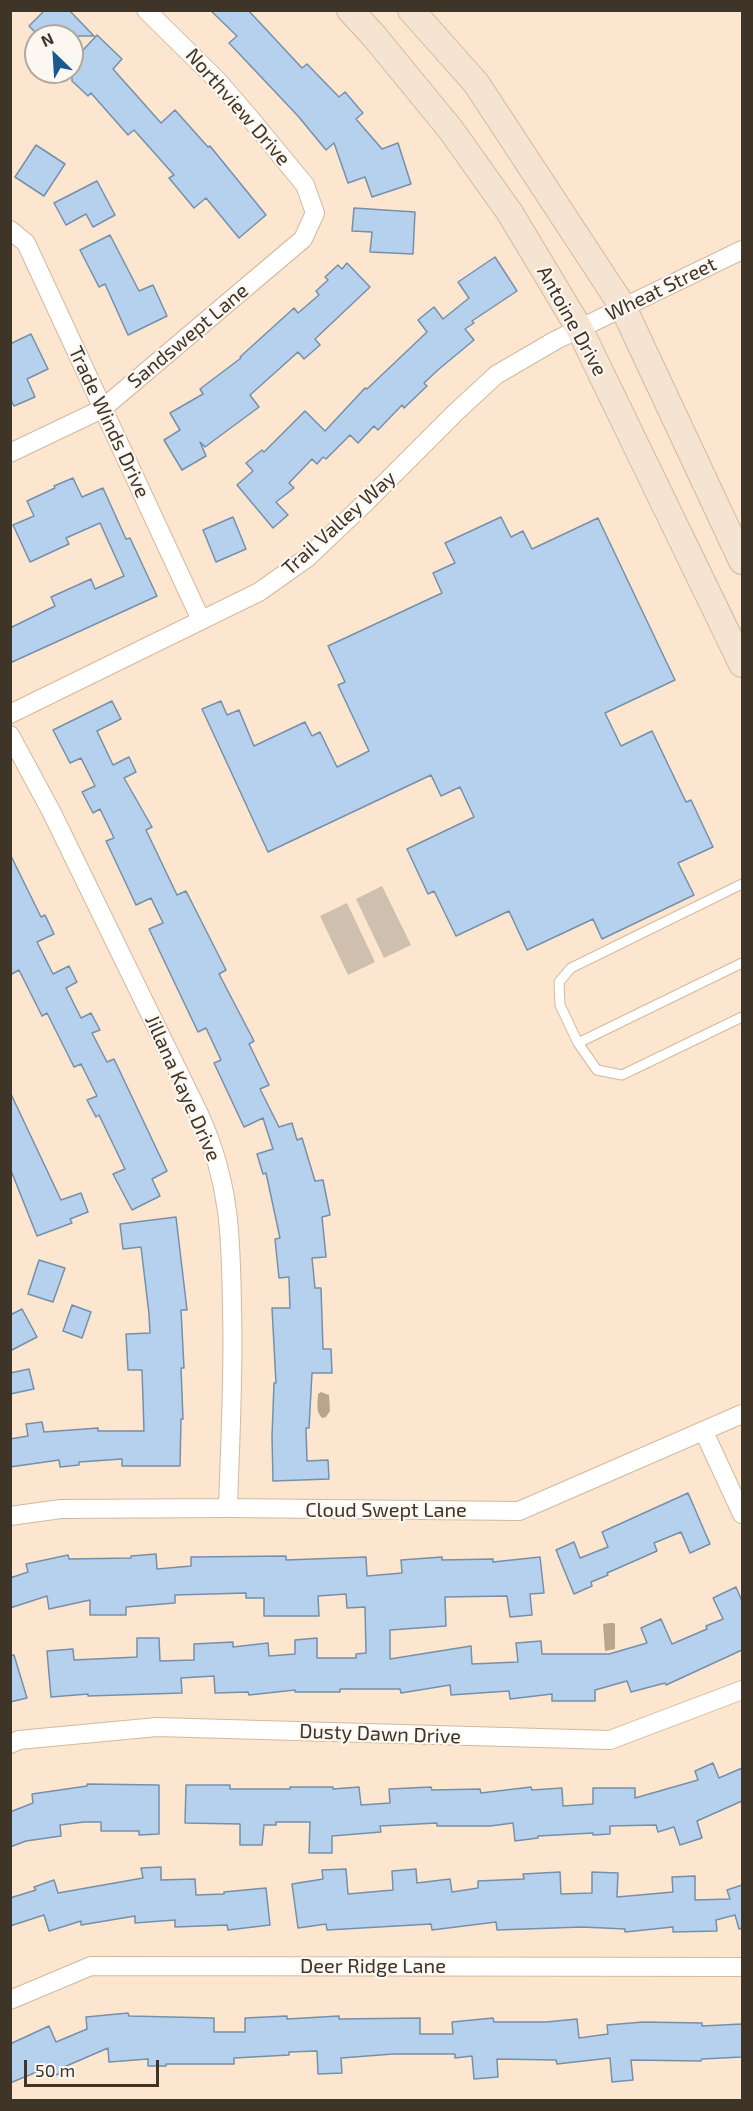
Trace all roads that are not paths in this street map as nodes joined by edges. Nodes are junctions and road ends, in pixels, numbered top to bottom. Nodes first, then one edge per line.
1 (146, 10) edge
2 (350, 10) edge
3 (411, 10) edge
4 (315, 213) joint
5 (10, 230) edge
6 (742, 250) edge
7 (623, 307) junction
8 (579, 328) junction
9 (102, 409) junction
10 (10, 453) edge
11 (742, 561) edge
12 (201, 620) junction
13 (742, 664) edge
14 (10, 714) edge
15 (10, 735) edge
16 (742, 884) edge
17 (742, 963) edge
18 (742, 1017) edge
19 (578, 1043) junction
20 (742, 1414) edge
21 (704, 1432) junction
22 (228, 1508) junction
23 (742, 1515) edge
24 (10, 1516) edge
25 (742, 1690) edge
26 (10, 1744) edge
27 (742, 1967) edge
28 (10, 2000) edge

1 - 4 street, Northview Drive
2 - 8 main road, Antoine Drive
3 - 7 main road
4 - 9 street, Sandswept Lane
5 - 9 street, Trade Winds Drive
6 - 7 street, Wheat Street
7 - 8 street, Wheat Street
7 - 11 main road
8 - 12 street, Trail Valley Way
8 - 13 main road, Antoine Drive
9 - 10 street, Sandswept Lane
9 - 12 street, Trade Winds Drive
12 - 14 street, Trail Valley Way
15 - 22 street, Jillana Kaye Drive
16 - 19 lane
17 - 19 lane
18 - 19 lane
20 - 21 street, Cloud Swept Lane
21 - 22 street, Cloud Swept Lane
21 - 23 street
22 - 24 street, Cloud Swept Lane
25 - 26 street, Dusty Dawn Drive
27 - 28 street, Deer Ridge Lane

